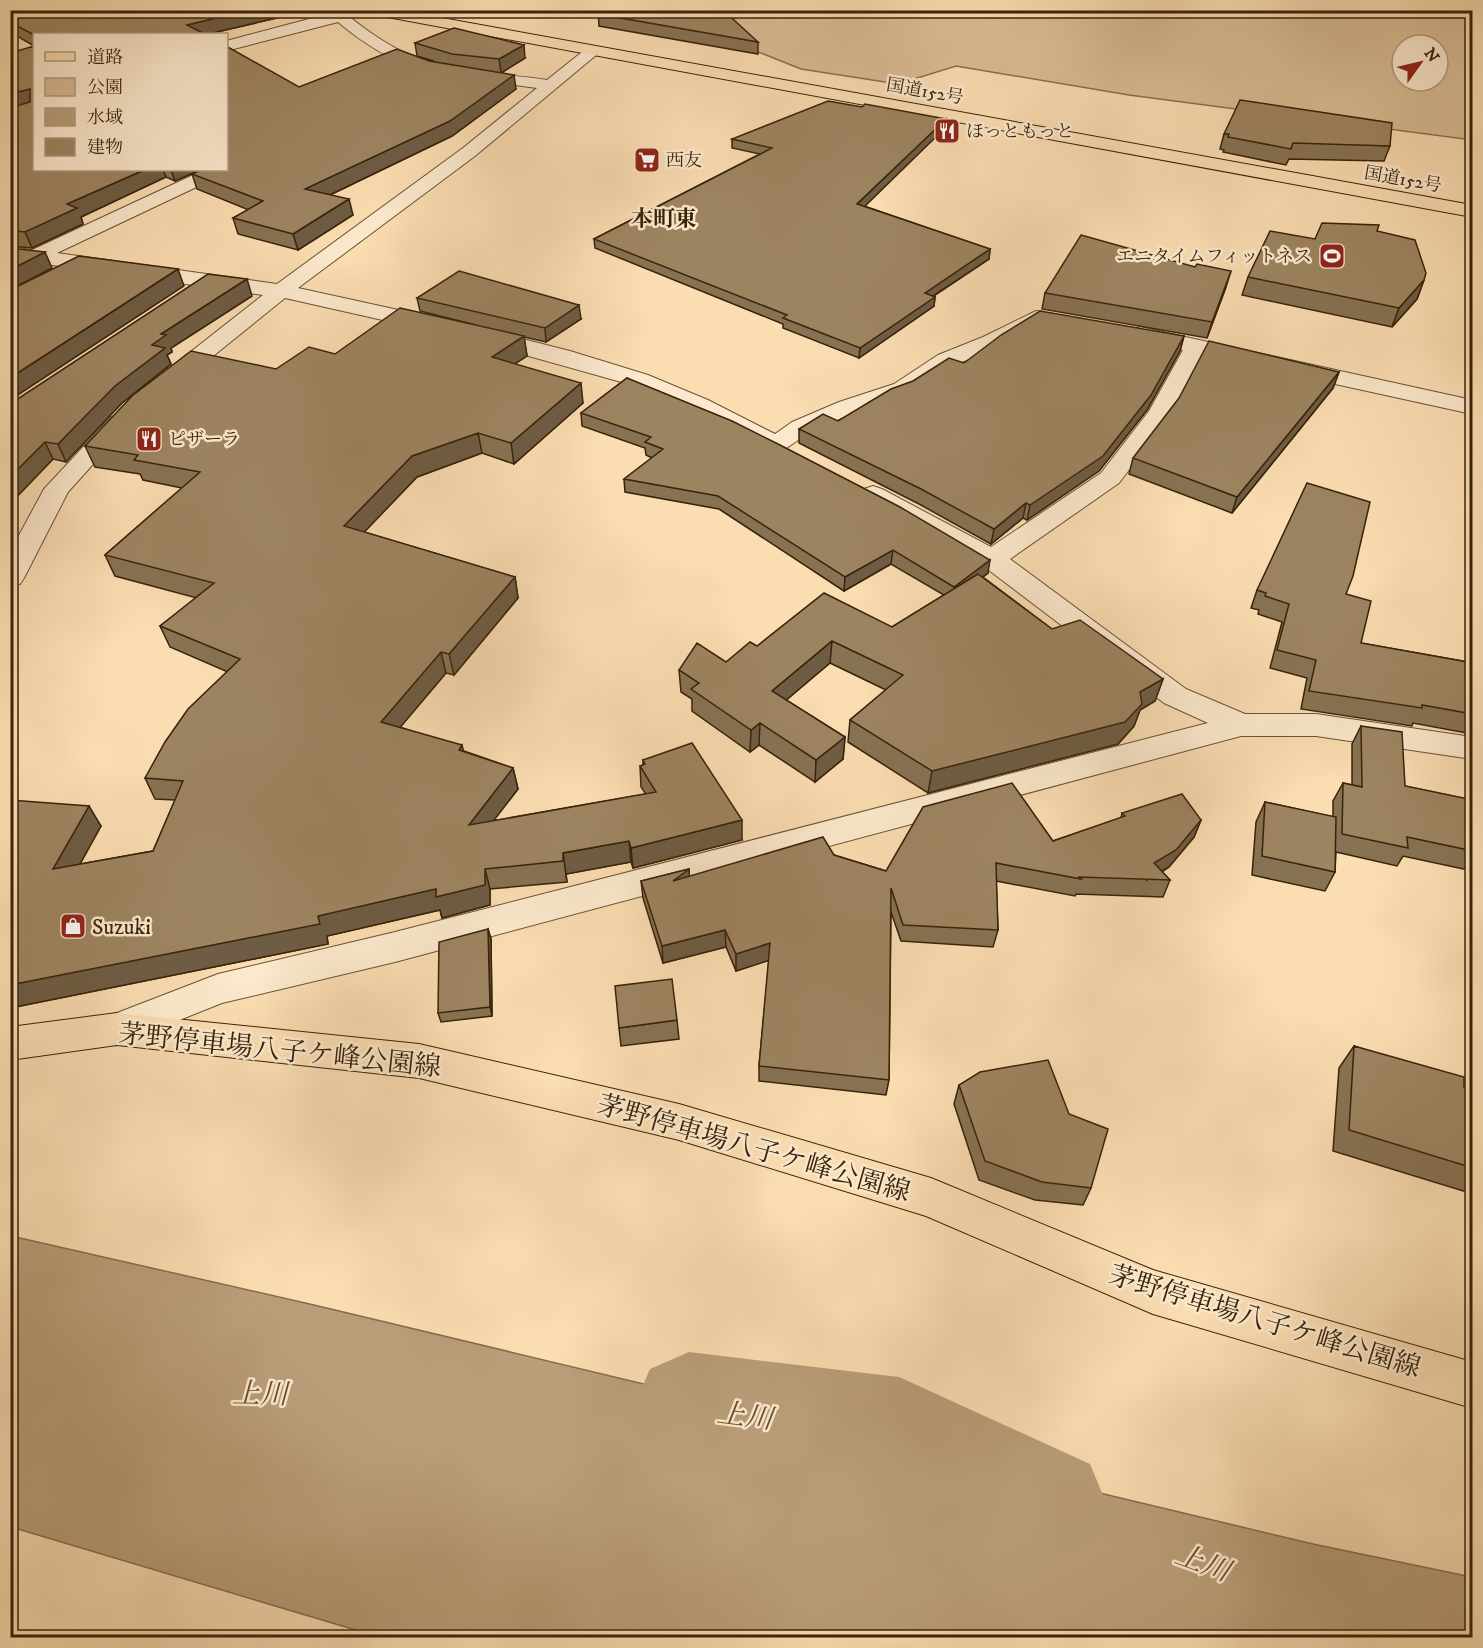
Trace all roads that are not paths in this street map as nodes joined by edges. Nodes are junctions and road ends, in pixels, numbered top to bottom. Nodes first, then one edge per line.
1 (357, 10) edge
2 (371, 10) edge
3 (377, 11) edge
4 (341, 17) junction
5 (228, 45) edge
6 (593, 51) junction
7 (552, 86) junction
8 (215, 171) edge
9 (1473, 211) edge
10 (10, 254) edge
11 (33, 256) junction
12 (81, 264) junction
13 (51, 280) edge
14 (208, 282) junction
15 (281, 291) junction
16 (180, 301) edge
17 (1055, 320) edge
18 (1120, 331) edge
19 (1197, 345) junction
20 (1473, 407) edge
21 (848, 481) edge
22 (992, 559) junction
23 (11, 576) edge
24 (1241, 725) junction
25 (1473, 748) edge
26 (117, 1029) junction
27 (10, 1044) edge
28 (1473, 1385) edge

1 - 4 street
2 - 3 main road, 国道152号
3 - 6 main road, 国道152号
4 - 5 street
4 - 7 street
6 - 7 street
6 - 9 main road, 国道152号
7 - 15 street
8 - 11 street
10 - 11 street
11 - 12 street
12 - 13 street
12 - 14 street
14 - 15 street
14 - 16 street
15 - 17 street
15 - 23 street
18 - 19 street
19 - 20 street
19 - 22 street
21 - 22 street
22 - 24 street
24 - 25 street
24 - 26 street
26 - 27 main road, 茅野停車場八子ケ峰公園線
26 - 28 main road, 茅野停車場八子ケ峰公園線

